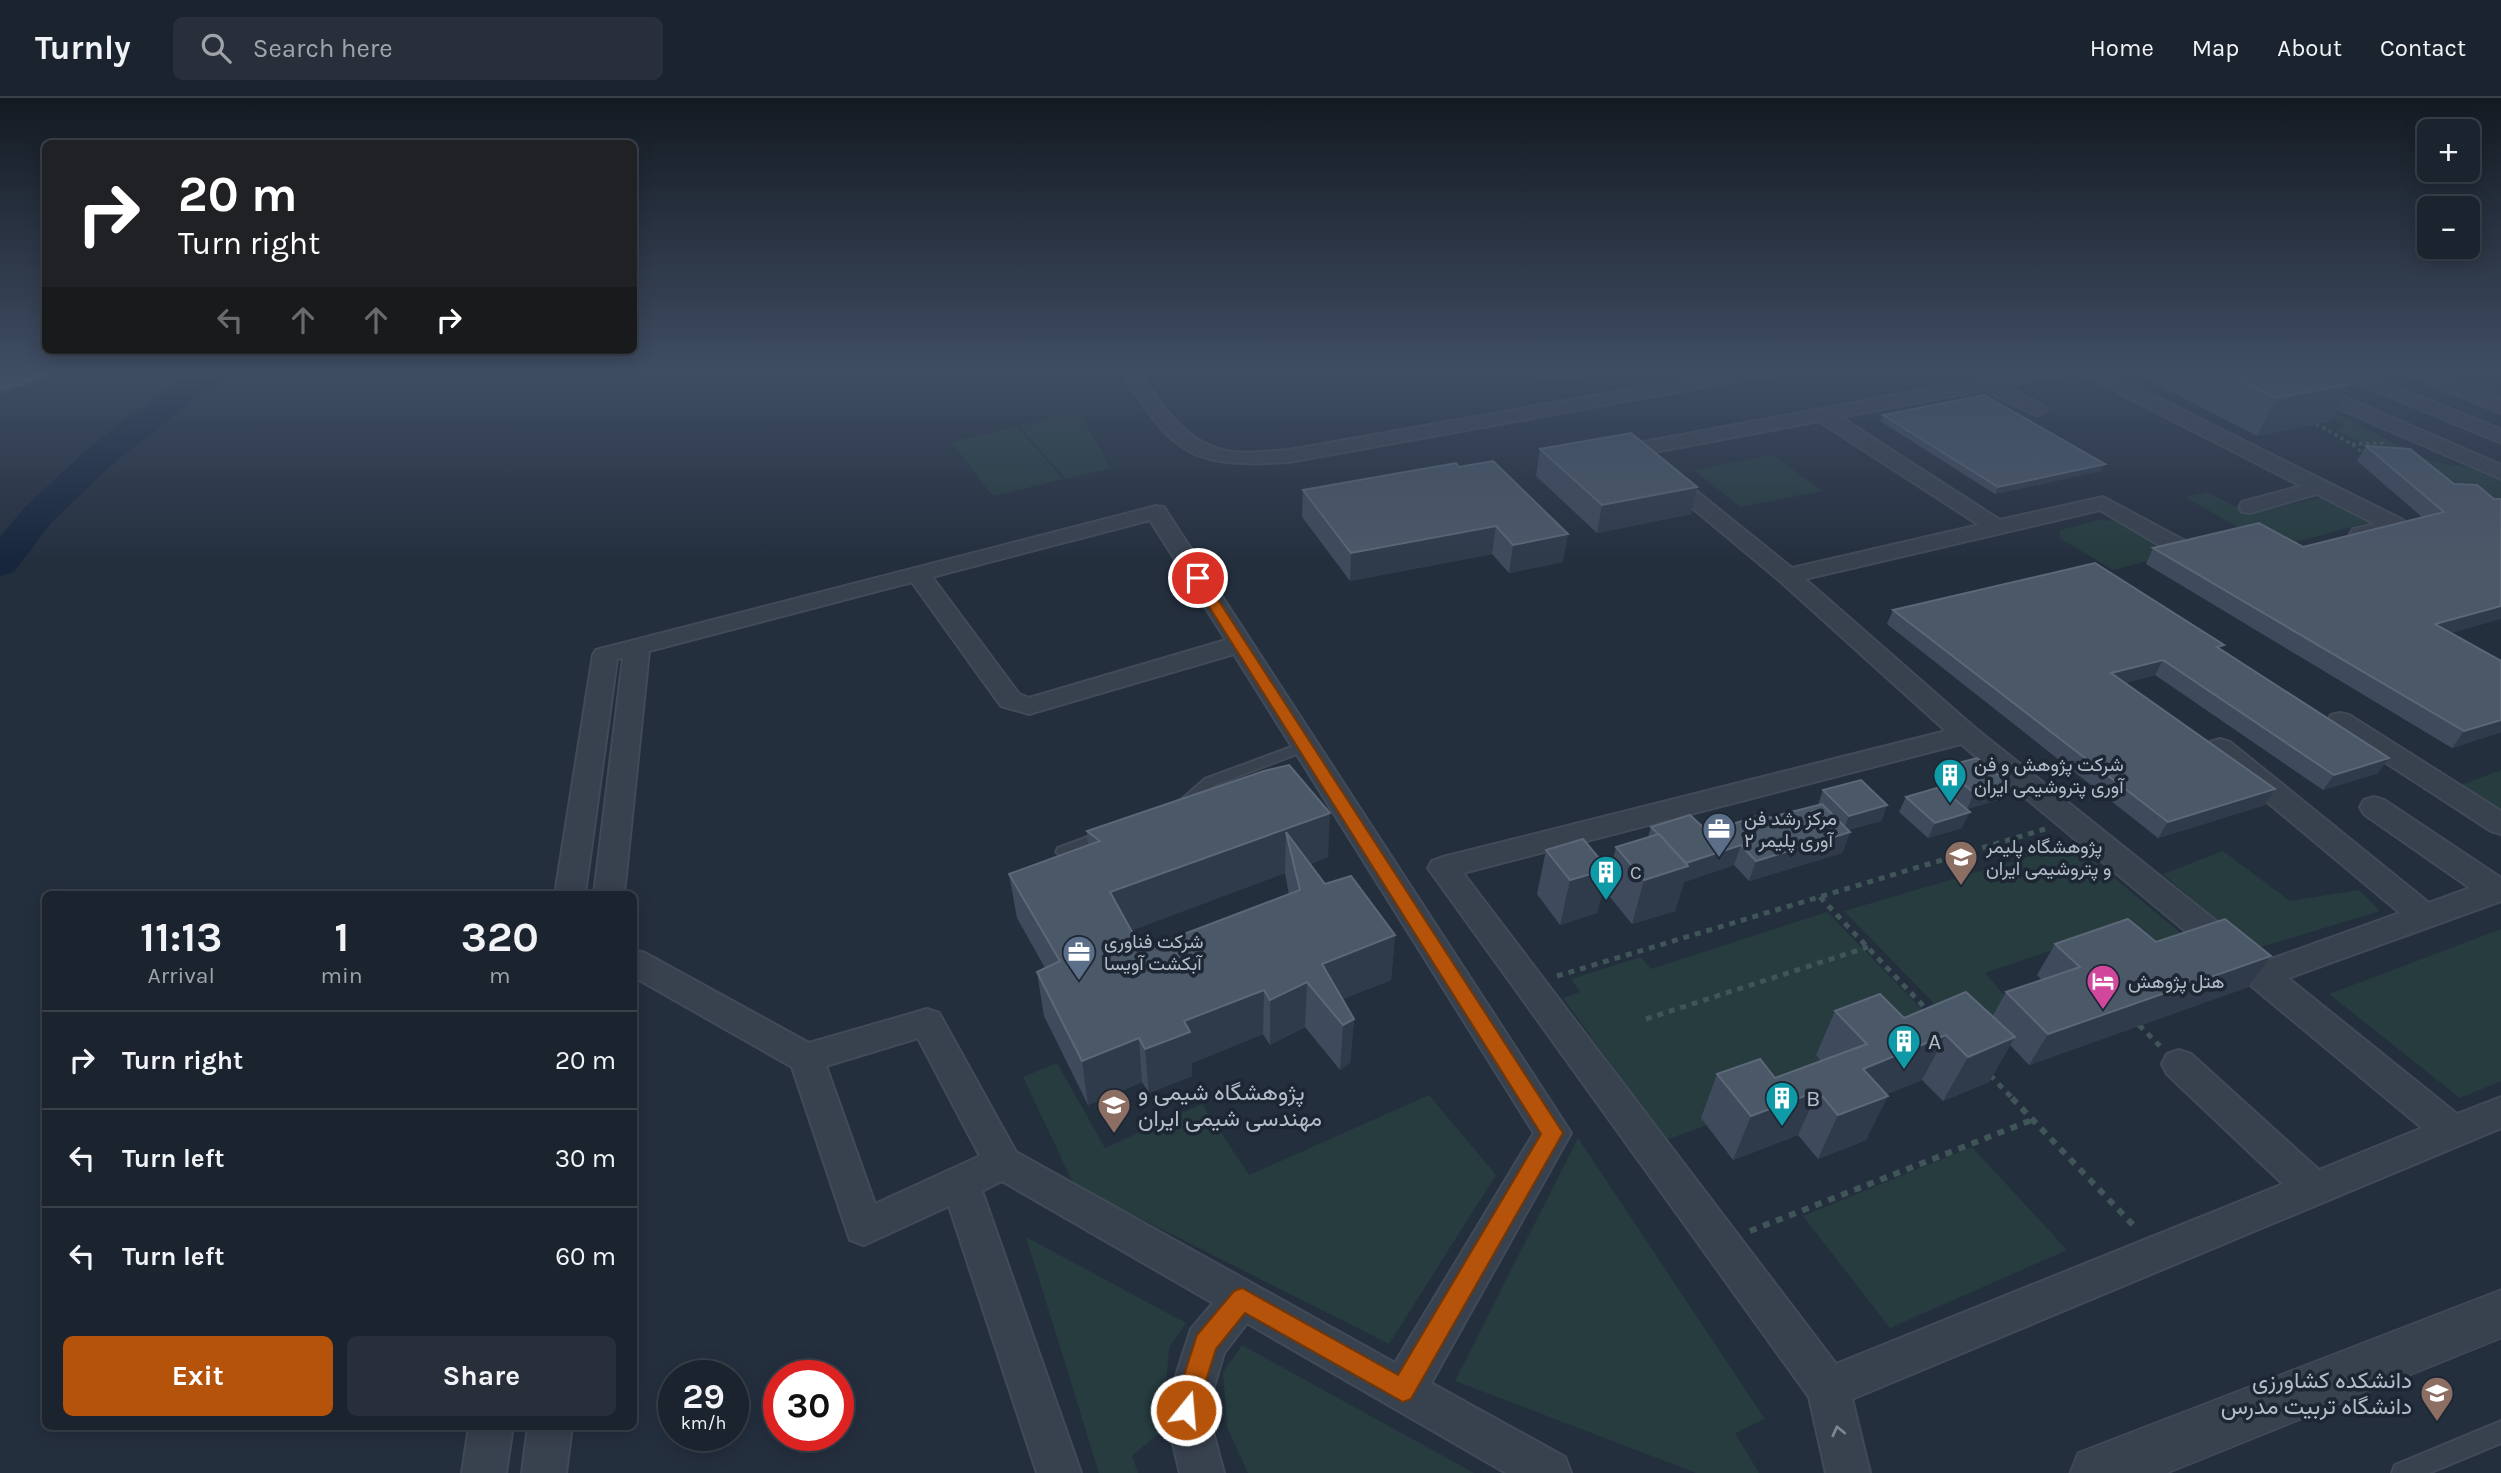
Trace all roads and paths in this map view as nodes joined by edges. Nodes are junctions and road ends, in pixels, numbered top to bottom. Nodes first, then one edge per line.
1 (1176, 433) edge
2 (1417, 433) edge
3 (1721, 433) edge
4 (1852, 433) edge
5 (2213, 433) edge
6 (2333, 433) edge
7 (2410, 433) edge
8 (2372, 462) edge
9 (2501, 473) edge
10 (2319, 487) junction
11 (2250, 507) dead end
12 (1997, 527) junction
13 (2344, 538) edge
14 (2179, 547) edge
15 (918, 574) junction
16 (1788, 576) junction
17 (1240, 644) junction
18 (637, 647) junction
19 (2340, 721) dead end
20 (1966, 734) junction
21 (1305, 746) junction
22 (2220, 748) edge
23 (2374, 807) dead end
24 (1166, 813) edge
25 (2073, 821) junction
26 (2501, 824) edge
27 (1114, 832) edge
28 (1063, 852) edge
29 (2498, 890) edge
30 (570, 891) edge
31 (609, 891) edge
32 (1820, 897) junction
33 (2424, 916) junction
34 (1868, 947) junction
35 (637, 964) edge
36 (2261, 975) junction
37 (1529, 985) junction
38 (1932, 1014) edge
39 (1646, 1019) dead end
40 (2139, 1025) edge
41 (2150, 1037) dead end
42 (806, 1058) junction
43 (2179, 1064) dead end
44 (1986, 1072) edge
45 (2501, 1112) edge
46 (2032, 1120) junction
47 (2453, 1132) junction
48 (1003, 1163) junction
49 (960, 1182) junction
50 (2314, 1189) junction
51 (1720, 1243) junction
52 (2159, 1252) junction
53 (1242, 1299) junction
54 (2501, 1314) edge
55 (1828, 1388) junction
56 (1403, 1390) junction
57 (490, 1430) edge
58 (549, 1430) edge
59 (2501, 1432) edge
60 (484, 1473) edge
61 (544, 1473) edge
62 (1059, 1473) edge
63 (1202, 1473) edge
64 (1549, 1473) edge
65 (1848, 1473) edge
66 (2098, 1473) edge
67 (2403, 1473) edge

1 - 2 street
3 - 16 street
4 - 12 street
5 - 10 street
6 - 8 path
7 - 9 street
10 - 11 street
10 - 13 street
12 - 14 street
12 - 16 street
15 - 17 street
15 - 17 street
15 - 18 street
16 - 20 street
17 - 21 street
18 - 30 street
18 - 31 street
19 - 26 street
20 - 25 street
20 - 37 street
21 - 24 lane
21 - 56 street
22 - 33 street
23 - 29 street
25 - 32 path
25 - 36 street
27 - 28 lane
29 - 33 street
32 - 34 path
32 - 37 path
33 - 36 street
34 - 38 path
34 - 39 path
35 - 42 street
36 - 47 street
37 - 51 street
40 - 41 path
42 - 48 street
42 - 49 street
43 - 50 street
44 - 46 path
45 - 47 street
46 - 51 path
46 - 52 path
47 - 50 street
48 - 49 street
48 - 53 street
49 - 62 street
50 - 52 street
51 - 55 street
52 - 55 street
53 - 56 street
53 - 63 street
54 - 66 street
65 -> 55 street
56 - 64 street
57 - 60 street
58 - 61 street
59 - 67 lane

